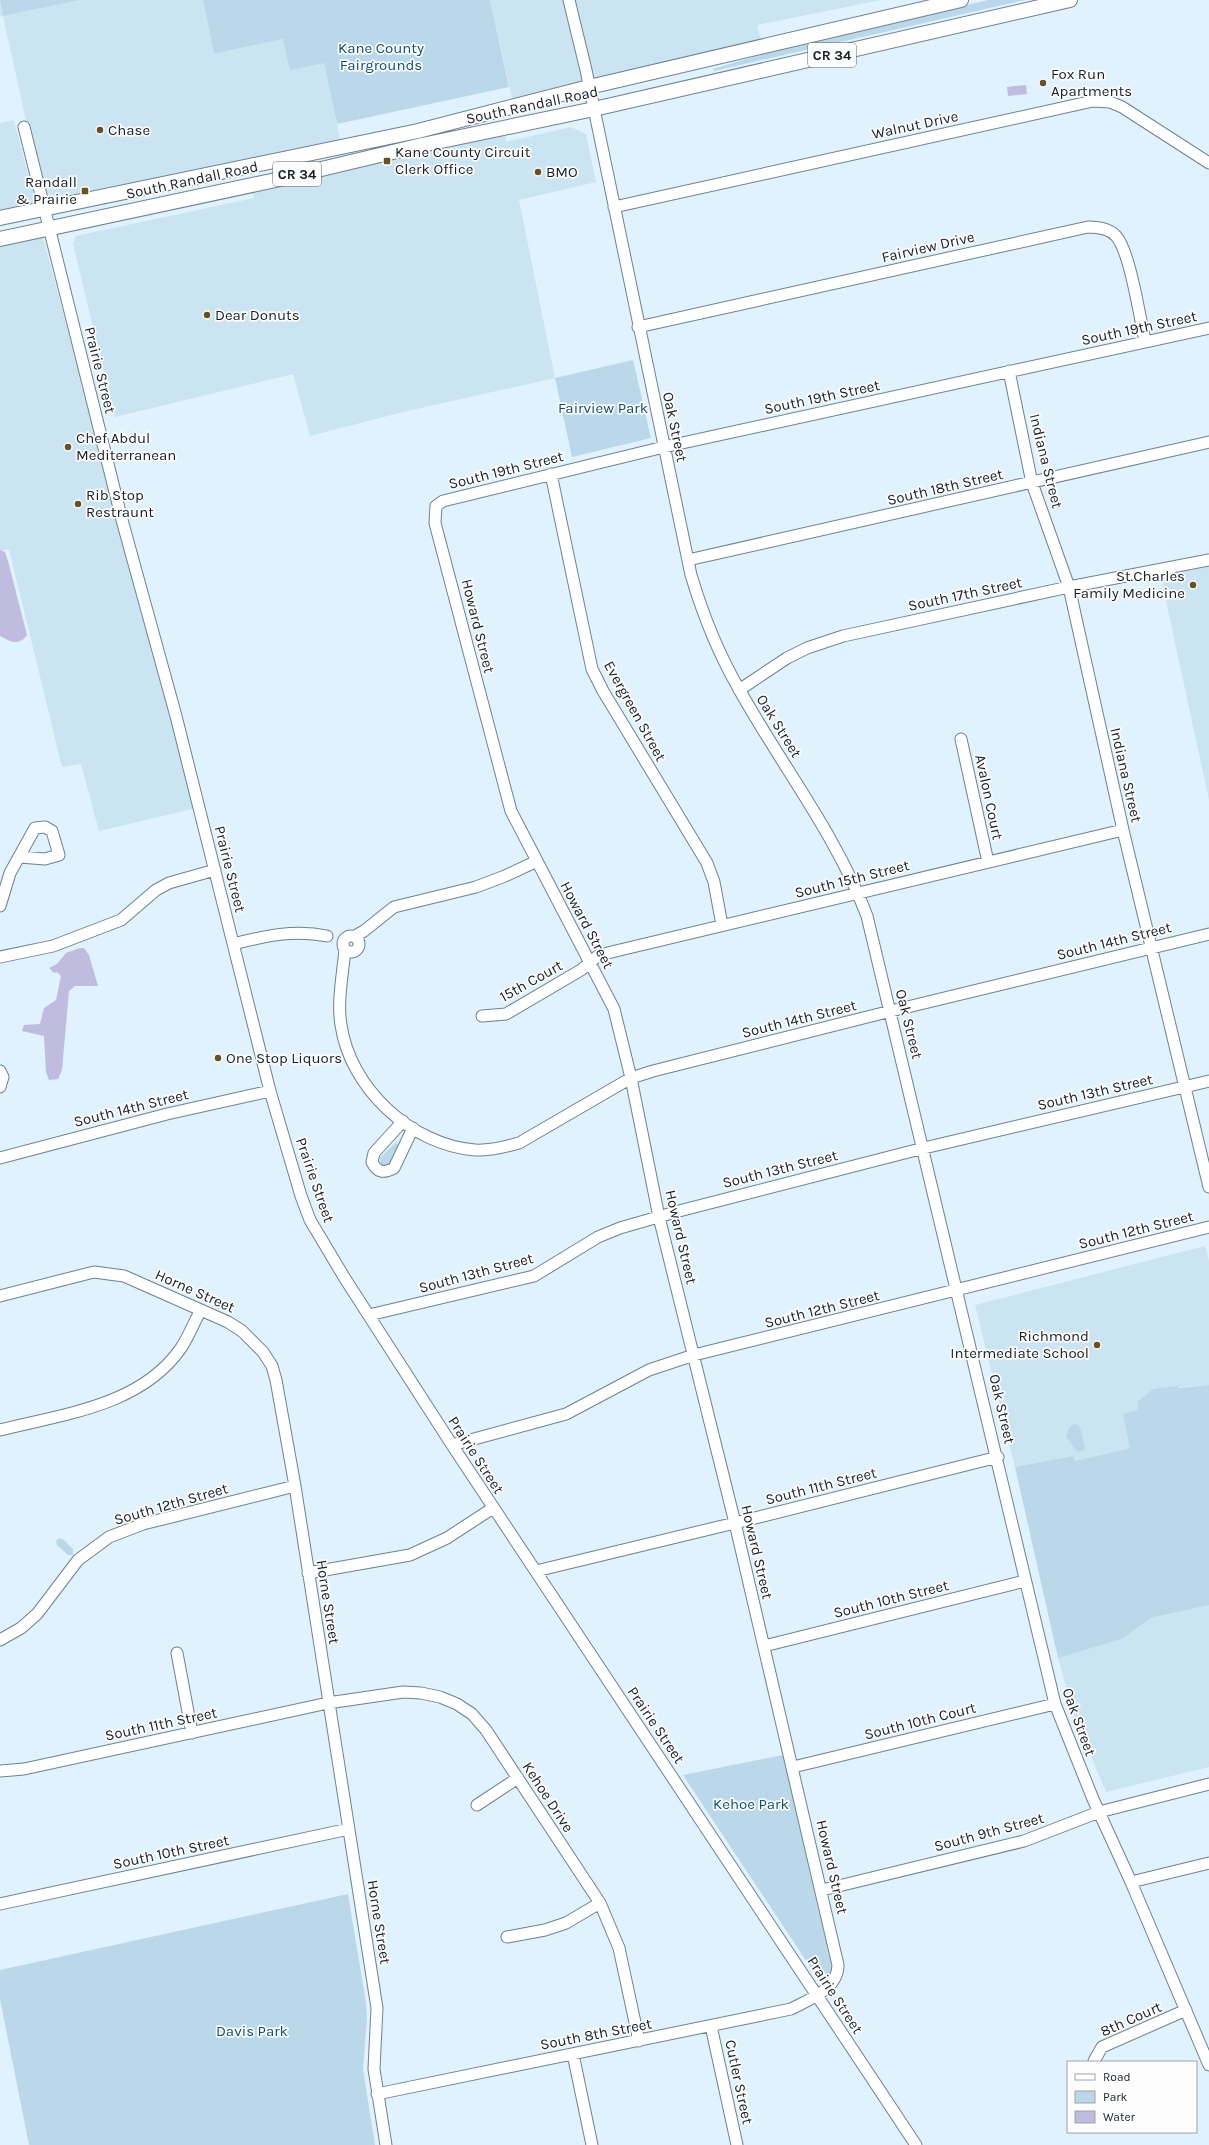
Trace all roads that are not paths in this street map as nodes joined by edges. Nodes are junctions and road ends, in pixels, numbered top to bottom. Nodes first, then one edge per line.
1 (569, 0) edge
2 (961, 0) edge
3 (1070, 0) edge
4 (937, 3) edge
5 (589, 87) junction
6 (594, 109) junction
7 (24, 127) dead end
8 (1209, 163) edge
9 (614, 207) junction
10 (44, 209) junction
11 (0, 218) edge
12 (49, 229) junction
13 (0, 239) edge
14 (638, 327) junction
15 (1209, 328) edge
16 (1145, 341) junction
17 (1009, 371) junction
18 (1209, 442) edge
19 (664, 447) junction
20 (551, 474) junction
21 (1032, 483) junction
22 (443, 501) joint
23 (688, 560) junction
24 (1209, 560) edge
25 (1069, 587) junction
26 (739, 690) junction
27 (961, 739) dead end
28 (1123, 830) junction
29 (20, 857) dead end
30 (537, 861) junction
31 (988, 862) junction
32 (216, 870) junction
33 (858, 893) junction
34 (0, 906) edge
35 (722, 925) junction
36 (1209, 934) edge
37 (233, 944) junction
38 (351, 944) junction
39 (1152, 948) junction
40 (0, 957) edge
41 (590, 962) junction
42 (891, 1011) junction
43 (482, 1016) dead end
44 (0, 1071) edge
45 (631, 1078) junction
46 (1209, 1081) edge
47 (0, 1087) edge
48 (1185, 1087) junction
49 (270, 1091) junction
50 (403, 1121) junction
51 (413, 1128) junction
52 (924, 1148) junction
53 (0, 1158) edge
54 (1209, 1187) edge
55 (659, 1217) junction
56 (1209, 1227) edge
57 (958, 1291) junction
58 (0, 1296) edge
59 (201, 1310) junction
60 (369, 1316) junction
61 (694, 1355) junction
62 (0, 1430) edge
63 (452, 1445) junction
64 (998, 1457) junction
65 (295, 1486) junction
66 (493, 1508) junction
67 (735, 1523) junction
68 (536, 1571) junction
69 (308, 1573) junction
70 (1025, 1581) junction
71 (0, 1640) edge
72 (764, 1646) junction
73 (176, 1653) dead end
74 (328, 1703) junction
75 (1055, 1704) junction
76 (192, 1733) junction
77 (793, 1767) junction
78 (0, 1771) edge
79 (518, 1778) junction
80 (1209, 1784) edge
81 (477, 1805) dead end
82 (1099, 1812) junction
83 (349, 1829) junction
84 (1209, 1863) edge
85 (1131, 1882) junction
86 (822, 1890) junction
87 (600, 1903) junction
88 (0, 1904) edge
89 (507, 1937) dead end
90 (818, 1995) junction
91 (1186, 2010) junction
92 (711, 2026) junction
93 (639, 2041) junction
94 (1206, 2051) edge
95 (573, 2054) junction
96 (1094, 2061) edge
97 (1209, 2065) edge
98 (377, 2094) junction
99 (386, 2145) edge
100 (592, 2145) edge
101 (737, 2145) edge
102 (916, 2145) edge

1 - 5 street, Oak Street
2 - 4 main road, CR 34
3 - 6 main road, South Randall Road / CR 34
4 - 5 main road, South Randall Road / CR 34
5 - 6 street, Oak Street
5 - 10 main road, South Randall Road / CR 34
6 - 9 street, Oak Street
6 - 12 main road, South Randall Road / CR 34
7 - 10 street, Prairie Street
8 - 9 street, Walnut Drive
9 - 14 street, Oak Street
10 - 11 main road, South Randall Road / CR 34
10 - 12 street, Prairie Street
12 - 13 main road, South Randall Road / CR 34
12 - 32 street, Prairie Street
14 - 16 street, Fairview Drive
14 - 19 street, Oak Street
15 - 16 street, South 19th Street
16 - 17 street, South 19th Street
17 - 19 street, South 19th Street
17 - 21 street, Indiana Street
18 - 21 street, South 18th Street
19 - 20 street, South 19th Street
19 - 23 street, Oak Street
20 - 22 street, South 19th Street
20 - 35 street, Evergreen Street
21 - 23 street, South 18th Street
21 - 25 street, Indiana Street
22 - 30 street, Howard Street
23 - 26 street, Oak Street
24 - 25 street, South 17th Street
25 - 26 street, South 17th Street
25 - 28 street, Indiana Street
26 - 33 street, Oak Street
27 - 31 street, Avalon Court
28 - 31 street, South 15th Street
28 - 39 street, Indiana Street
29 - 34 street
30 - 38 street
30 - 41 street, Howard Street
31 - 33 street, South 15th Street
32 - 37 street, Prairie Street
32 - 40 street
33 - 35 street, South 15th Street
33 - 42 street, Oak Street
35 - 41 street, South 15th Street
36 - 39 street, South 14th Street
37 - 38 street
37 - 49 street, Prairie Street
38 - 50 street, South 14th Street
39 - 42 street, South 14th Street
39 - 48 street, Indiana Street
41 - 43 street, 15th Court
41 - 45 street, Howard Street
42 - 45 street, South 14th Street
42 - 52 street, Oak Street
44 - 47 street
45 - 51 street, South 14th Street
45 - 55 street, Howard Street
46 - 48 street, South 13th Street
48 - 52 street, South 13th Street
48 - 54 street, Indiana Street
49 - 53 street, South 14th Street
49 - 60 street, Prairie Street
50 - 51 street, South 14th Street
50 - 51 street
52 - 55 street, South 13th Street
52 - 57 street, Oak Street
55 - 60 street, South 13th Street
55 - 61 street, Howard Street
56 - 57 street, South 12th Street
57 - 61 street, South 12th Street
57 - 64 street, Oak Street
58 - 59 street, Horne Street
59 - 62 street
59 - 65 street, Horne Street
60 - 63 street, Prairie Street
61 - 63 street, South 12th Street
61 - 67 street, Howard Street
63 - 66 street, Prairie Street
64 - 67 street, South 11th Street
64 - 70 street, Oak Street
65 - 69 street, Horne Street
65 - 71 street, South 12th Street
66 - 68 street, Prairie Street
66 - 69 street
67 - 68 street, South 11th Street
67 - 72 street, Howard Street
68 - 90 street, Prairie Street
69 - 74 street, Horne Street
70 - 72 street, South 10th Street
70 - 75 street, Oak Street
72 - 77 street, Howard Street
73 - 76 street
74 - 76 street, South 11th Street
74 - 79 street, Kehoe Drive
74 - 83 street, Horne Street
75 - 77 street, South 10th Court
75 - 82 street, Oak Street
76 - 78 street, South 11th Street
77 - 86 street, Howard Street
79 - 81 street
79 - 87 street, Kehoe Drive
80 - 82 street, South 9th Street
82 - 85 street, Oak Street
82 - 86 street, South 9th Street
83 - 88 street, South 10th Street
83 - 98 street, Horne Street
84 - 85 street
85 - 91 street, Oak Street
86 - 90 street, Howard Street
87 - 89 street
87 - 93 street, Kehoe Drive
90 - 92 street, South 8th Street
90 - 102 street, Prairie Street
91 - 94 street, Oak Street
91 - 96 street, 8th Court
92 - 93 street, South 8th Street
92 - 101 street, Cutler Street
93 - 95 street, South 8th Street
94 - 97 street, Oak Street
95 - 98 street, South 8th Street
95 - 100 street
98 - 99 street, Horne Street

